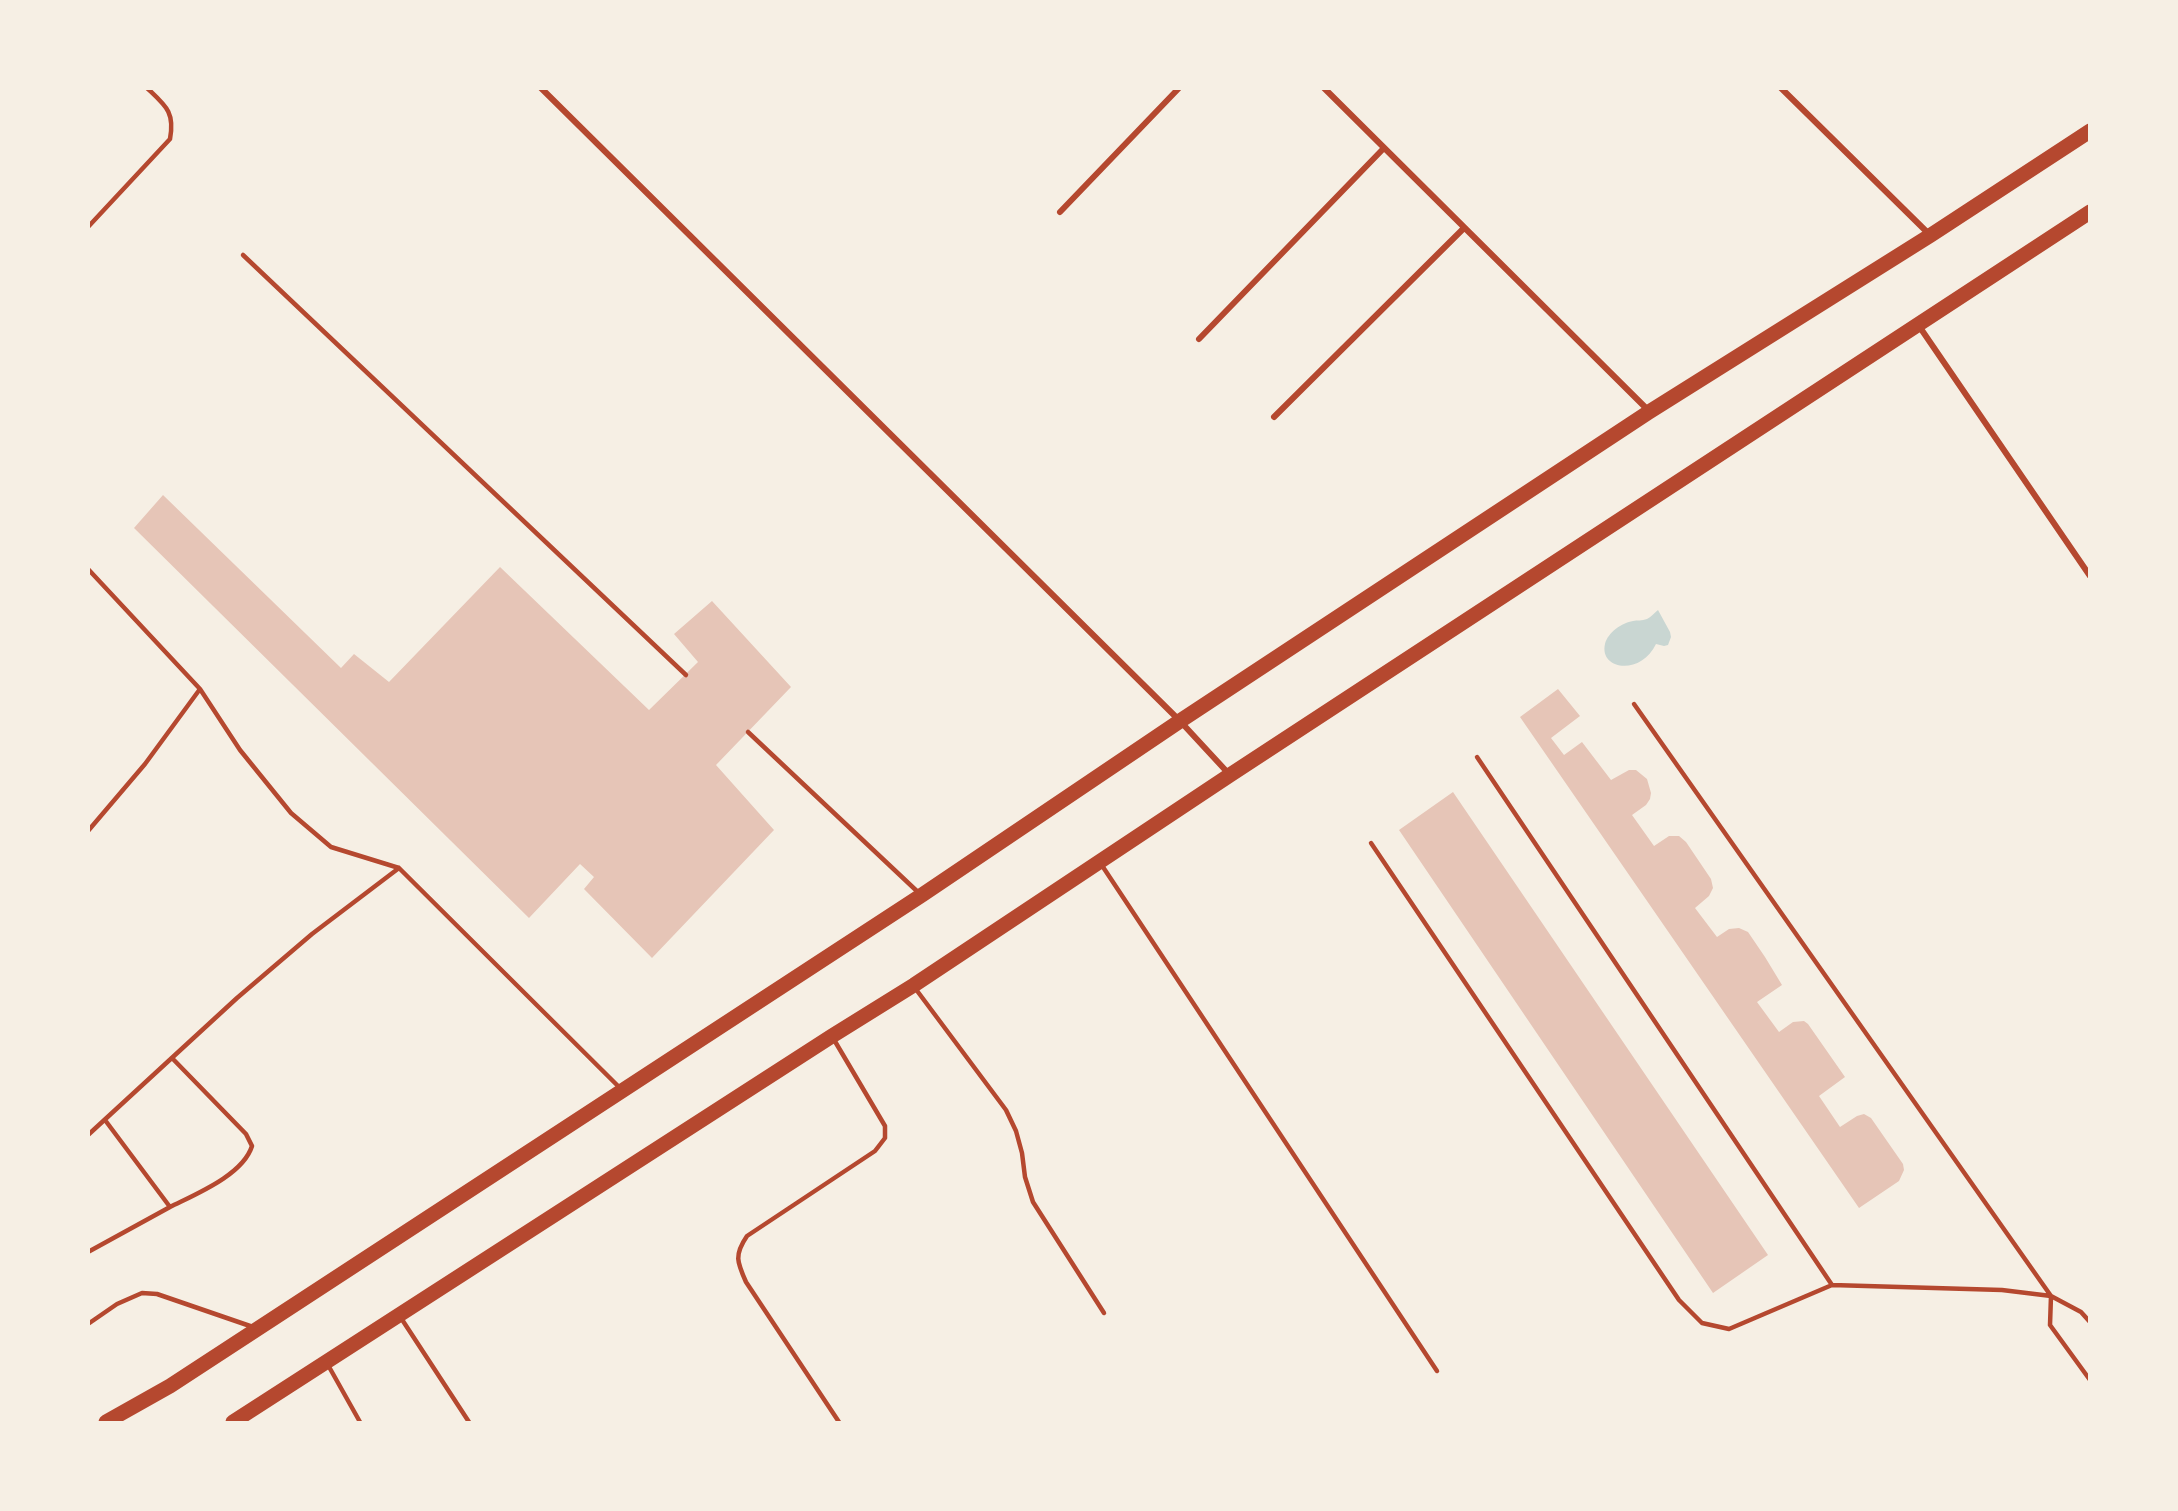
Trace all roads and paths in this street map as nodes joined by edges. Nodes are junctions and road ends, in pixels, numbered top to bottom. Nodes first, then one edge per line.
1 (147, 88) edge
2 (541, 88) edge
3 (1179, 88) edge
4 (1324, 88) edge
5 (1781, 88) edge
6 (2090, 131) edge
7 (1384, 148) junction
8 (1060, 212) dead end
9 (2090, 212) edge
10 (88, 227) edge
11 (1464, 228) junction
12 (1931, 235) junction
13 (243, 255) dead end
14 (1917, 323) junction
15 (1199, 339) dead end
16 (1649, 412) junction
17 (1274, 417) dead end
18 (88, 569) edge
19 (2090, 576) edge
20 (686, 675) dead end
21 (201, 689) junction
22 (1634, 704) dead end
23 (1180, 721) junction
24 (748, 732) dead end
25 (1477, 757) dead end
26 (1230, 775) junction
27 (88, 831) edge
28 (1371, 843) dead end
29 (1100, 862) junction
30 (399, 868) junction
31 (922, 896) junction
32 (914, 985) junction
33 (832, 1036) junction
34 (171, 1058) junction
35 (623, 1091) junction
36 (105, 1120) junction
37 (88, 1135) edge
38 (170, 1206) junction
39 (88, 1252) edge
40 (1832, 1285) junction
41 (2051, 1296) junction
42 (1104, 1313) dead end
43 (399, 1315) junction
44 (2090, 1322) edge
45 (88, 1324) edge
46 (258, 1328) junction
47 (326, 1363) junction
48 (1437, 1371) dead end
49 (2090, 1380) edge
50 (106, 1422) edge
51 (233, 1422) edge
52 (360, 1422) edge
53 (469, 1422) edge
54 (839, 1422) edge

1 - 10 lane
2 - 23 street
3 - 8 street
4 - 7 street
5 - 12 street
6 - 12 main road
7 - 11 street
7 - 15 street
9 - 14 main road
11 - 16 street
11 - 17 street
12 - 16 main road
13 - 20 lane
14 - 19 street
14 - 26 main road
16 - 23 main road
18 - 21 lane
21 - 27 lane
21 - 30 lane
22 - 41 lane
23 - 26 street
23 - 31 main road
24 - 31 lane
25 - 40 lane
26 - 29 main road
28 - 40 lane
29 - 32 main road
29 - 48 lane
30 - 34 lane
30 - 35 lane
31 - 35 main road
32 - 33 main road
32 - 42 lane
33 - 43 main road
33 - 54 lane
34 - 36 lane
34 - 38 lane
35 - 46 main road
36 - 37 lane
36 - 38 lane
38 - 39 lane
40 - 41 lane
41 - 44 lane
41 - 49 lane
43 - 47 main road
43 - 53 lane
45 - 46 lane
46 - 50 main road
47 - 51 main road
47 - 52 lane

